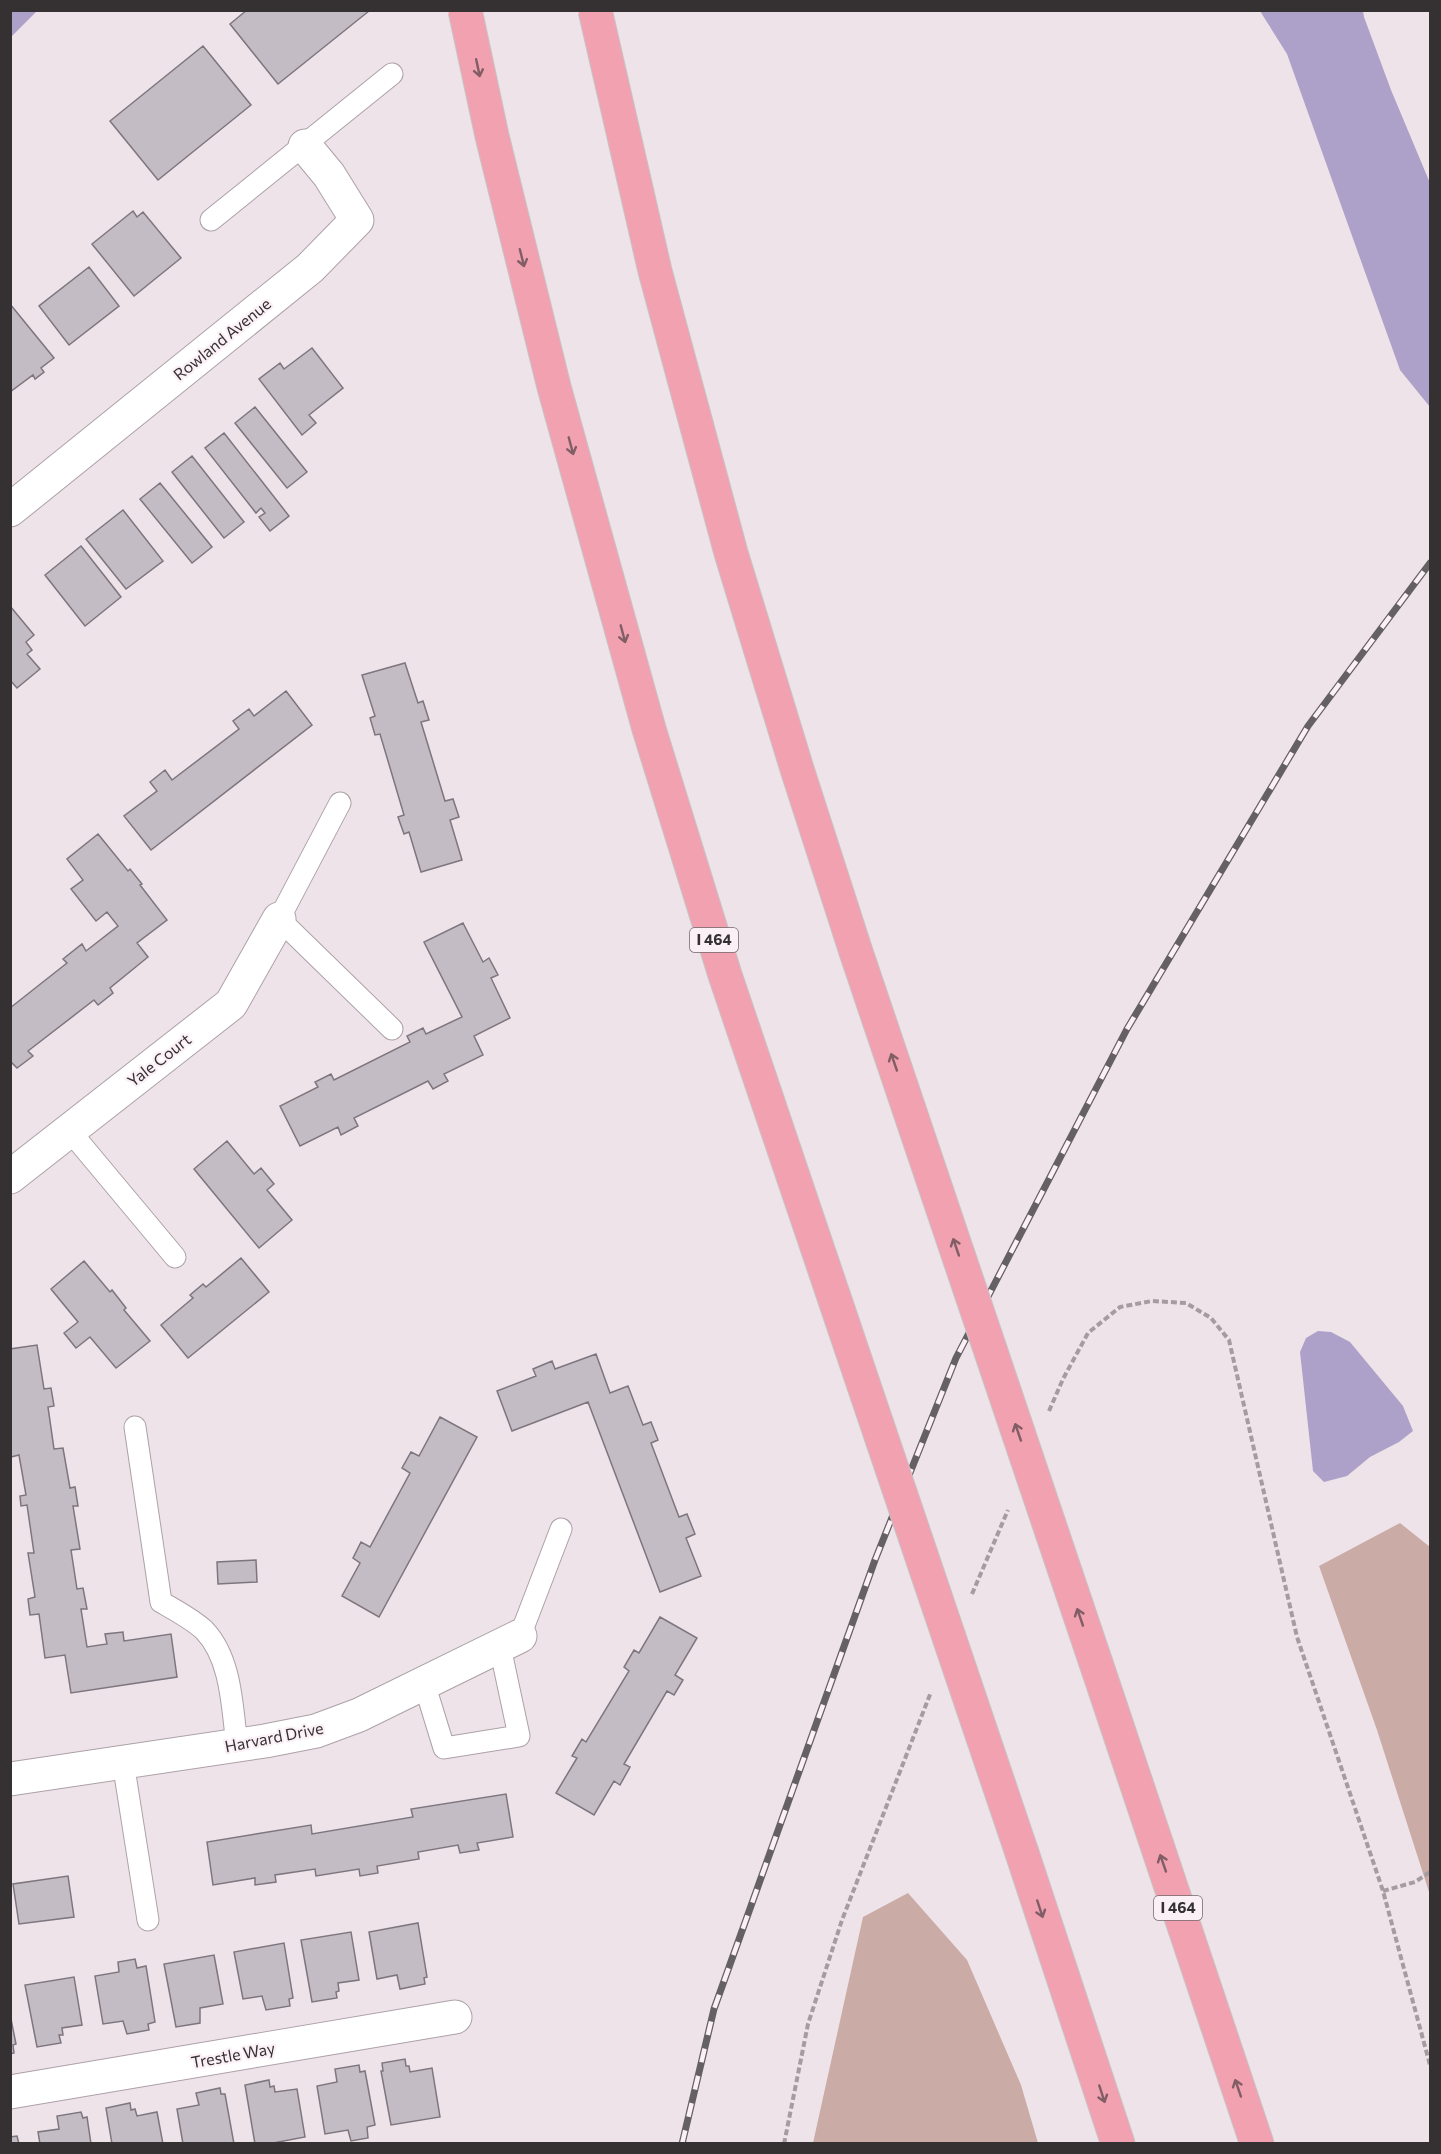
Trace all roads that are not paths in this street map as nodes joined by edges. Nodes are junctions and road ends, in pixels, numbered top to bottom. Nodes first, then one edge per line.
1 (465, 10) edge
2 (595, 10) edge
3 (392, 74) dead end
4 (305, 146) junction
5 (211, 220) dead end
6 (10, 510) edge
7 (339, 803) dead end
8 (279, 919) junction
9 (392, 1029) dead end
10 (69, 1130) junction
11 (10, 1177) edge
12 (175, 1257) dead end
13 (135, 1427) dead end
14 (561, 1529) dead end
15 (510, 1642) junction
16 (424, 1683) junction
17 (237, 1745) junction
18 (123, 1762) junction
19 (10, 1779) edge
20 (148, 1920) dead end
21 (454, 2017) dead end
22 (10, 2092) edge
23 (1118, 2144) edge
24 (1257, 2144) edge

1 -> 23 highway, I 464, bridge
24 -> 2 highway, I 464, bridge
3 - 4 lane
4 - 5 lane
4 - 6 street, Rowland Avenue
7 - 8 lane
8 - 9 lane
8 - 10 street, Yale Court
10 - 11 street, Yale Court
10 - 12 lane
13 - 17 lane
14 - 15 lane
15 - 16 street, Harvard Drive
15 - 16 lane
16 - 17 street, Harvard Drive
17 - 18 street, Harvard Drive
18 - 19 street, Harvard Drive
18 - 20 lane
21 - 22 street, Trestle Way

